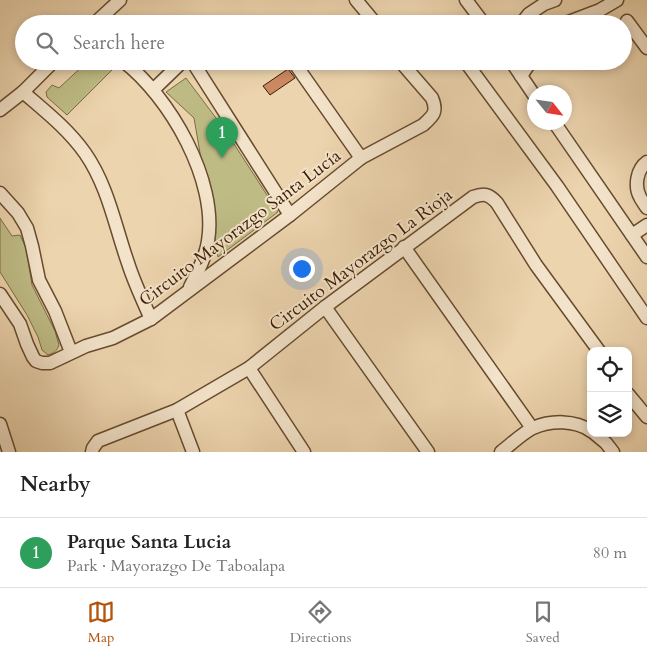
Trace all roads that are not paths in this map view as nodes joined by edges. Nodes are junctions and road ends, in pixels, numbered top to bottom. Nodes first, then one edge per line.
1 (120, 0) edge
2 (356, 0) edge
3 (466, 0) edge
4 (555, 0) edge
5 (617, 0) edge
6 (104, 15) edge
7 (368, 15) edge
8 (477, 15) edge
9 (527, 15) edge
10 (587, 15) edge
11 (632, 27) edge
12 (646, 45) edge
13 (45, 70) edge
14 (133, 70) edge
15 (174, 70) edge
16 (198, 70) edge
17 (299, 70) edge
18 (408, 70) edge
19 (472, 70) edge
20 (518, 70) edge
21 (526, 70) edge
22 (522, 76) junction
23 (528, 85) edge
24 (154, 90) junction
25 (23, 92) junction
26 (0, 110) edge
27 (560, 130) edge
28 (361, 158) junction
29 (647, 162) edge
30 (0, 193) edge
31 (647, 208) edge
32 (290, 215) junction
33 (647, 225) edge
34 (632, 234) junction
35 (404, 247) junction
36 (647, 257) edge
37 (189, 290) junction
38 (1, 299) edge
39 (325, 307) junction
40 (647, 318) edge
41 (151, 319) junction
42 (596, 347) edge
43 (71, 352) junction
44 (249, 368) junction
45 (632, 399) edge
46 (177, 410) junction
47 (647, 417) edge
48 (0, 424) edge
49 (532, 428) junction
50 (587, 428) edge
51 (598, 437) edge
52 (9, 452) edge
53 (92, 452) edge
54 (193, 452) edge
55 (304, 452) edge
56 (428, 452) edge
57 (502, 452) edge
58 (613, 452) edge

1 - 6 street
2 - 7 street
3 - 8 street
4 - 9 street
5 - 10 street
11 - 12 street
13 - 25 street
14 - 24 street
15 - 24 street
16 - 32 street
17 - 28 street
18 - 28 street, Circuito Mayorazgo Santa Lucía
19 - 40 street
20 - 22 street
21 - 22 street
22 - 23 street
24 - 37 street
25 - 26 street
25 - 41 street
27 - 34 street
28 - 32 street, Circuito Mayorazgo Santa Lucía
29 - 31 street
30 - 43 street
32 - 37 street, Circuito Mayorazgo Santa Lucía
33 - 34 street
34 - 36 street
35 - 39 street, Circuito Mayorazgo La Rioja
35 - 42 street, Circuito Mayorazgo La Rioja
35 - 49 street
37 - 41 street, Circuito Mayorazgo Santa Lucía
38 - 43 street, Circuito Mayorazgo Santa Lucía
39 - 44 street, Circuito Mayorazgo La Rioja
39 - 56 street
41 - 43 street, Circuito Mayorazgo Santa Lucía
44 - 46 street, Circuito Mayorazgo La Rioja
44 - 55 street
45 - 47 street
46 - 53 street, Circuito Mayorazgo La Rioja
46 - 54 street
48 - 52 street
49 - 50 street
49 - 57 street
51 - 58 street

